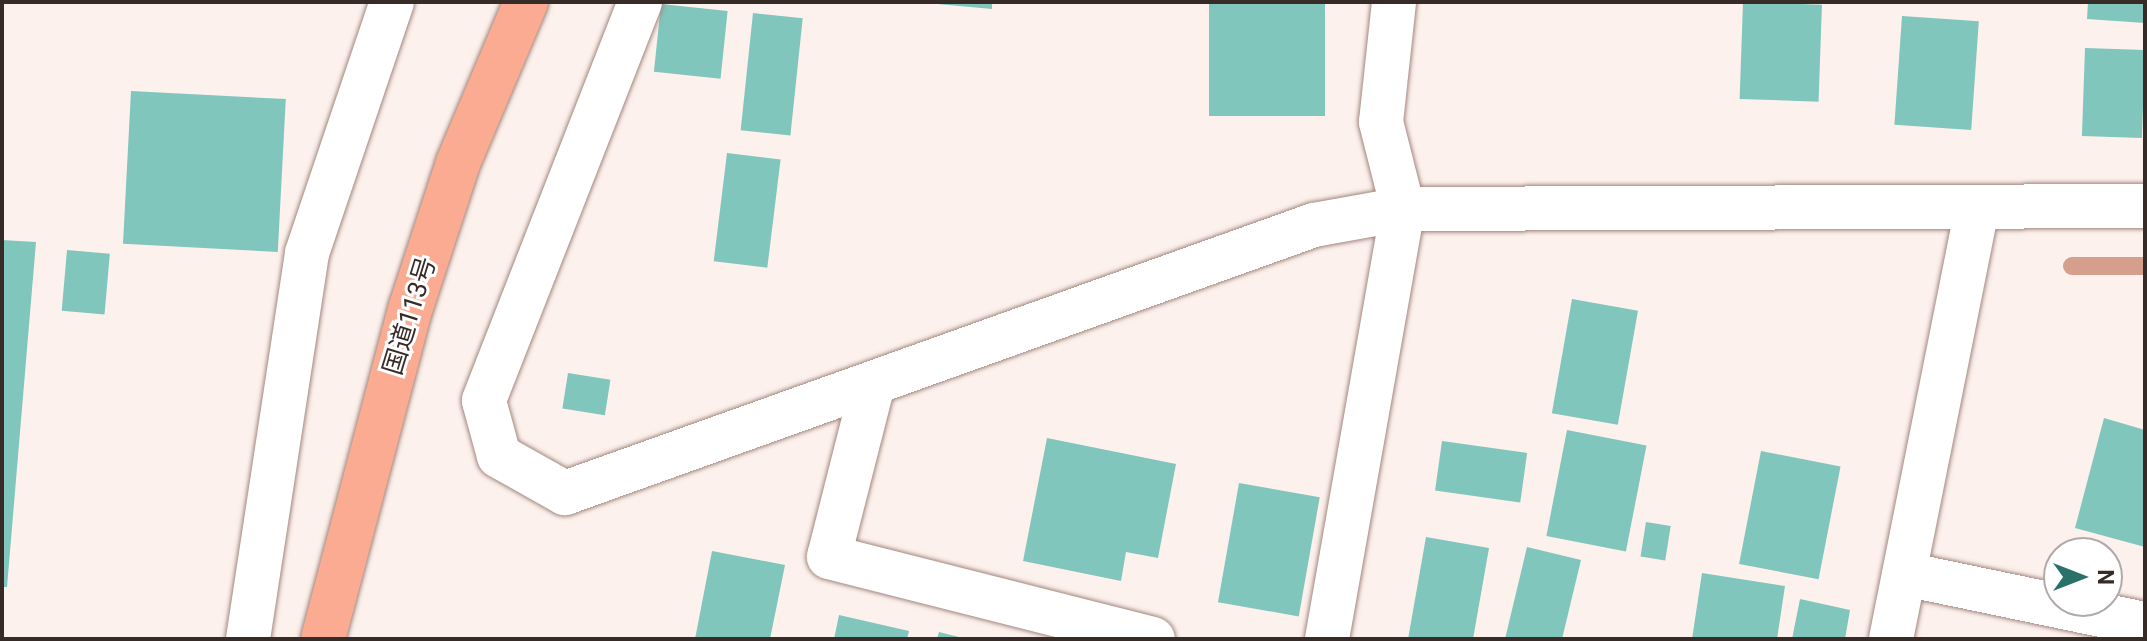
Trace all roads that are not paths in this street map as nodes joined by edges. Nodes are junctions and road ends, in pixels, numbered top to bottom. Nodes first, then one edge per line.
1 (392, 2) edge
2 (526, 2) edge
3 (640, 2) edge
4 (1394, 2) edge
5 (2145, 206) edge
6 (1403, 209) junction
7 (1977, 210) junction
8 (872, 388) junction
9 (1905, 574) junction
10 (2145, 624) edge
11 (248, 639) edge
12 (323, 639) edge
13 (1153, 639) edge
14 (1327, 639) edge
15 (1891, 639) edge

1 - 11 street
2 - 12 highway, 国道113号
3 - 8 street
4 - 6 street
5 - 7 street
6 - 7 street
6 - 8 street
6 - 14 street
7 - 9 street
8 - 13 street
9 - 10 street
9 - 15 street

